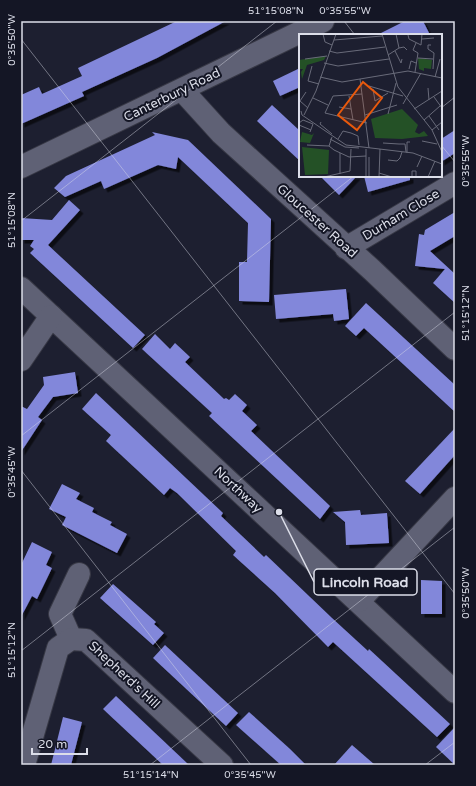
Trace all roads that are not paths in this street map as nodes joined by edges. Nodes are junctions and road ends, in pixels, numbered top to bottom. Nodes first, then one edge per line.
1 (324, 21) edge
2 (182, 90) junction
3 (21, 167) edge
4 (455, 183) edge
5 (346, 248) junction
6 (21, 288) edge
7 (51, 316) junction
8 (455, 349) edge
9 (21, 360) edge
10 (455, 498) edge
11 (79, 574) dead end
12 (359, 601) junction
13 (71, 639) junction
14 (455, 692) edge
15 (24, 765) edge
16 (222, 765) edge

1 - 2 street, Canterbury Road
2 - 3 street, Canterbury Road
2 - 5 street, Gloucester Road
4 - 5 street, Durham Close
5 - 8 street, Gloucester Road
6 - 7 street, Northway
7 - 9 street
7 - 12 street, Northway
10 - 12 street
11 - 13 street
12 - 14 street, Northway
13 - 15 street, Shepherd's Hill
13 - 16 street, Shepherd's Hill

